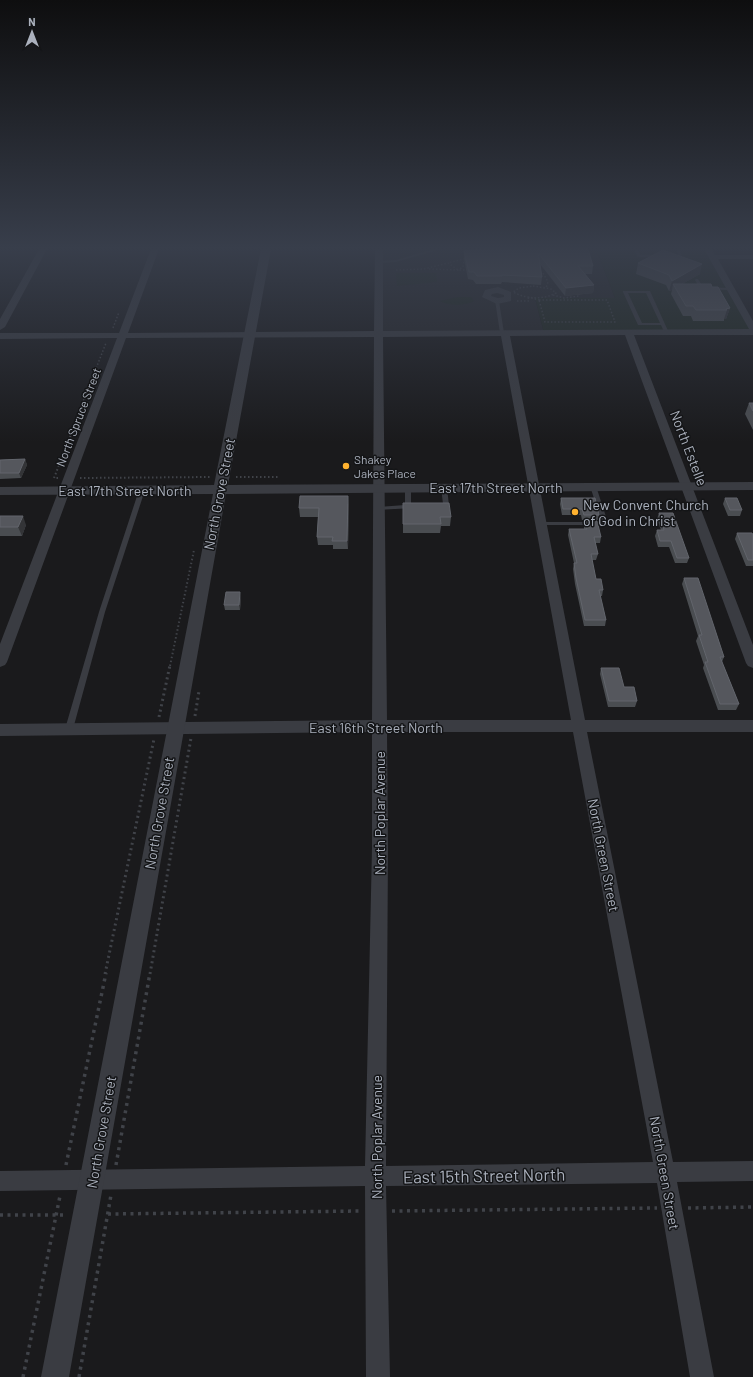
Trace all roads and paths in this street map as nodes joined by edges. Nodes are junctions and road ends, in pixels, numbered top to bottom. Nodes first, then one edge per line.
1 (8, 313) edge
2 (130, 313) edge
3 (254, 313) edge
4 (380, 313) edge
5 (500, 313) edge
6 (543, 313) edge
7 (612, 313) edge
8 (635, 313) edge
9 (658, 313) edge
10 (744, 313) edge
11 (0, 327) edge
12 (665, 328) junction
13 (753, 329) edge
14 (753, 332) edge
15 (504, 333) junction
16 (629, 333) junction
17 (379, 334) junction
18 (122, 335) junction
19 (250, 335) junction
20 (0, 336) edge
21 (211, 469) dead end
22 (593, 486) junction
23 (688, 486) junction
24 (753, 486) edge
25 (378, 487) junction
26 (408, 487) junction
27 (444, 487) junction
28 (532, 487) junction
29 (64, 490) junction
30 (142, 490) junction
31 (213, 490) junction
32 (0, 491) edge
33 (431, 506) edge
34 (408, 507) junction
35 (416, 507) edge
36 (378, 509) junction
37 (540, 524) junction
38 (196, 544) dead end
39 (0, 662) edge
40 (753, 664) edge
41 (199, 689) dead end
42 (378, 726) junction
43 (579, 726) junction
44 (753, 726) edge
45 (174, 728) junction
46 (0, 730) edge
47 (69, 730) junction
48 (753, 1171) edge
49 (665, 1172) junction
50 (375, 1176) junction
51 (64, 1180) junction
52 (92, 1180) junction
53 (114, 1180) junction
54 (0, 1181) edge
55 (23, 1377) edge
56 (55, 1377) edge
57 (79, 1377) edge
58 (378, 1377) edge
59 (702, 1377) edge

1 - 11 street
2 - 18 street, North Spruce Street
3 - 19 street, North Grove Street
4 - 17 street, North Poplar Avenue
5 - 15 lane
6 - 7 path
8 - 12 lane
9 - 12 lane
10 - 13 street
12 - 14 street
12 - 16 street
15 - 16 street
15 - 17 street
15 - 28 street, North Green Street
16 - 23 street, North Estelle
17 - 19 street
17 - 25 street, North Poplar Avenue
18 - 19 street
18 - 20 street
18 - 29 street, North Spruce Street
19 - 31 street, North Grove Street
21 - 31 path
22 - 23 street, East 17th Street North
22 - 28 street, East 17th Street North
22 - 37 lane
23 - 24 street, East 17th Street North
23 - 40 street, North Estelle
25 - 26 street, East 17th Street North
25 - 31 street, East 17th Street North
25 - 36 street, North Poplar Avenue
26 - 27 street, East 17th Street North
26 - 34 lane
27 - 28 street, East 17th Street North
27 - 33 lane
28 - 37 street, North Green Street
29 - 30 street, East 17th Street North
29 - 32 street, East 17th Street North
29 - 39 street, North Spruce Street
30 - 31 street, East 17th Street North
30 - 47 lane
31 - 45 street, North Grove Street
34 - 35 lane
34 - 36 lane
36 - 42 street, North Poplar Avenue
37 - 43 street, North Green Street
38 - 45 path
41 - 45 path
42 - 43 street, East 16th Street North
42 - 45 street, East 16th Street North
42 - 50 street, North Poplar Avenue
43 - 44 street, East 16th Street North
43 - 49 street, North Green Street
45 - 47 street, East 16th Street North
45 - 51 path
45 - 52 street, North Grove Street
45 - 53 path
46 - 47 street, East 16th Street North
48 - 49 street, East 15th Street North
49 - 50 street, East 15th Street North
49 - 59 street, North Green Street
50 - 53 street, East 15th Street North
50 - 58 street, North Poplar Avenue
51 - 52 street, East 15th Street North
51 - 54 street, East 15th Street North
51 - 55 path
52 - 53 street, East 15th Street North
52 - 56 street, North Grove Street
53 - 57 path

